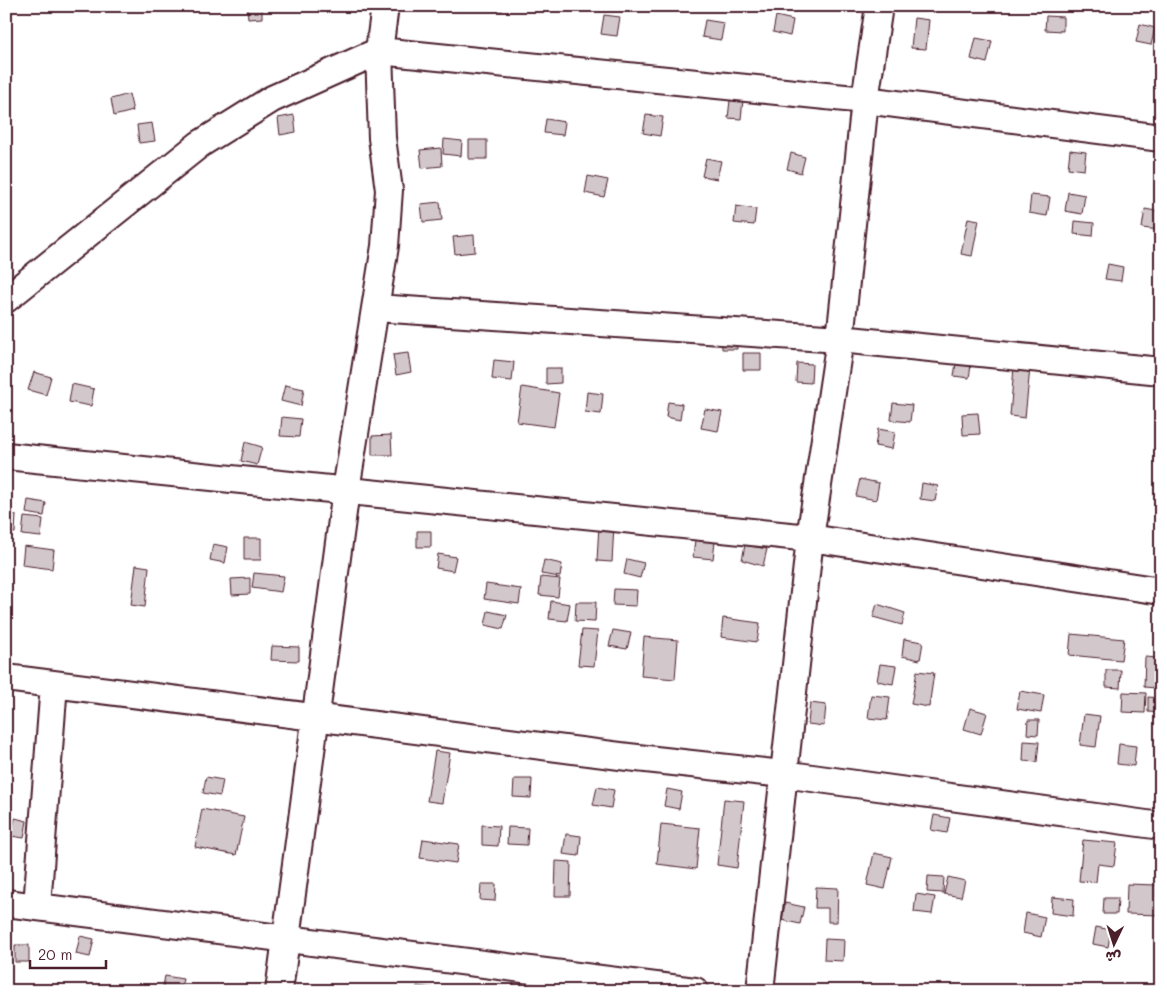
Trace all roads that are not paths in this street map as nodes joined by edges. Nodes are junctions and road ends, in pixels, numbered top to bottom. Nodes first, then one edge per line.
1 (385, 6) edge
2 (879, 6) edge
3 (379, 51) junction
4 (865, 100) junction
5 (1161, 138) edge
6 (6, 299) edge
7 (376, 308) junction
8 (840, 339) junction
9 (1161, 371) edge
10 (6, 456) edge
11 (346, 490) junction
12 (810, 538) junction
13 (1161, 591) edge
14 (6, 678) edge
15 (54, 684) junction
16 (316, 717) junction
17 (783, 774) junction
18 (1161, 826) edge
19 (6, 903) edge
20 (37, 906) junction
21 (286, 937) junction
22 (278, 991) edge
23 (694, 991) edge
24 (760, 991) edge

1 - 3 street
2 - 4 street
3 - 4 street
3 - 6 street
3 - 7 street
4 - 5 street
4 - 8 street
7 - 8 street
7 - 11 street
8 - 9 street
8 - 12 street
10 - 11 street
11 - 12 street
11 - 16 street
12 - 13 street
12 - 17 street
14 - 15 street
15 - 16 street
15 - 20 street
16 - 17 street
16 - 21 street
17 - 18 street
17 - 24 street
19 - 20 street
20 - 21 street
21 - 22 street
21 - 23 street

